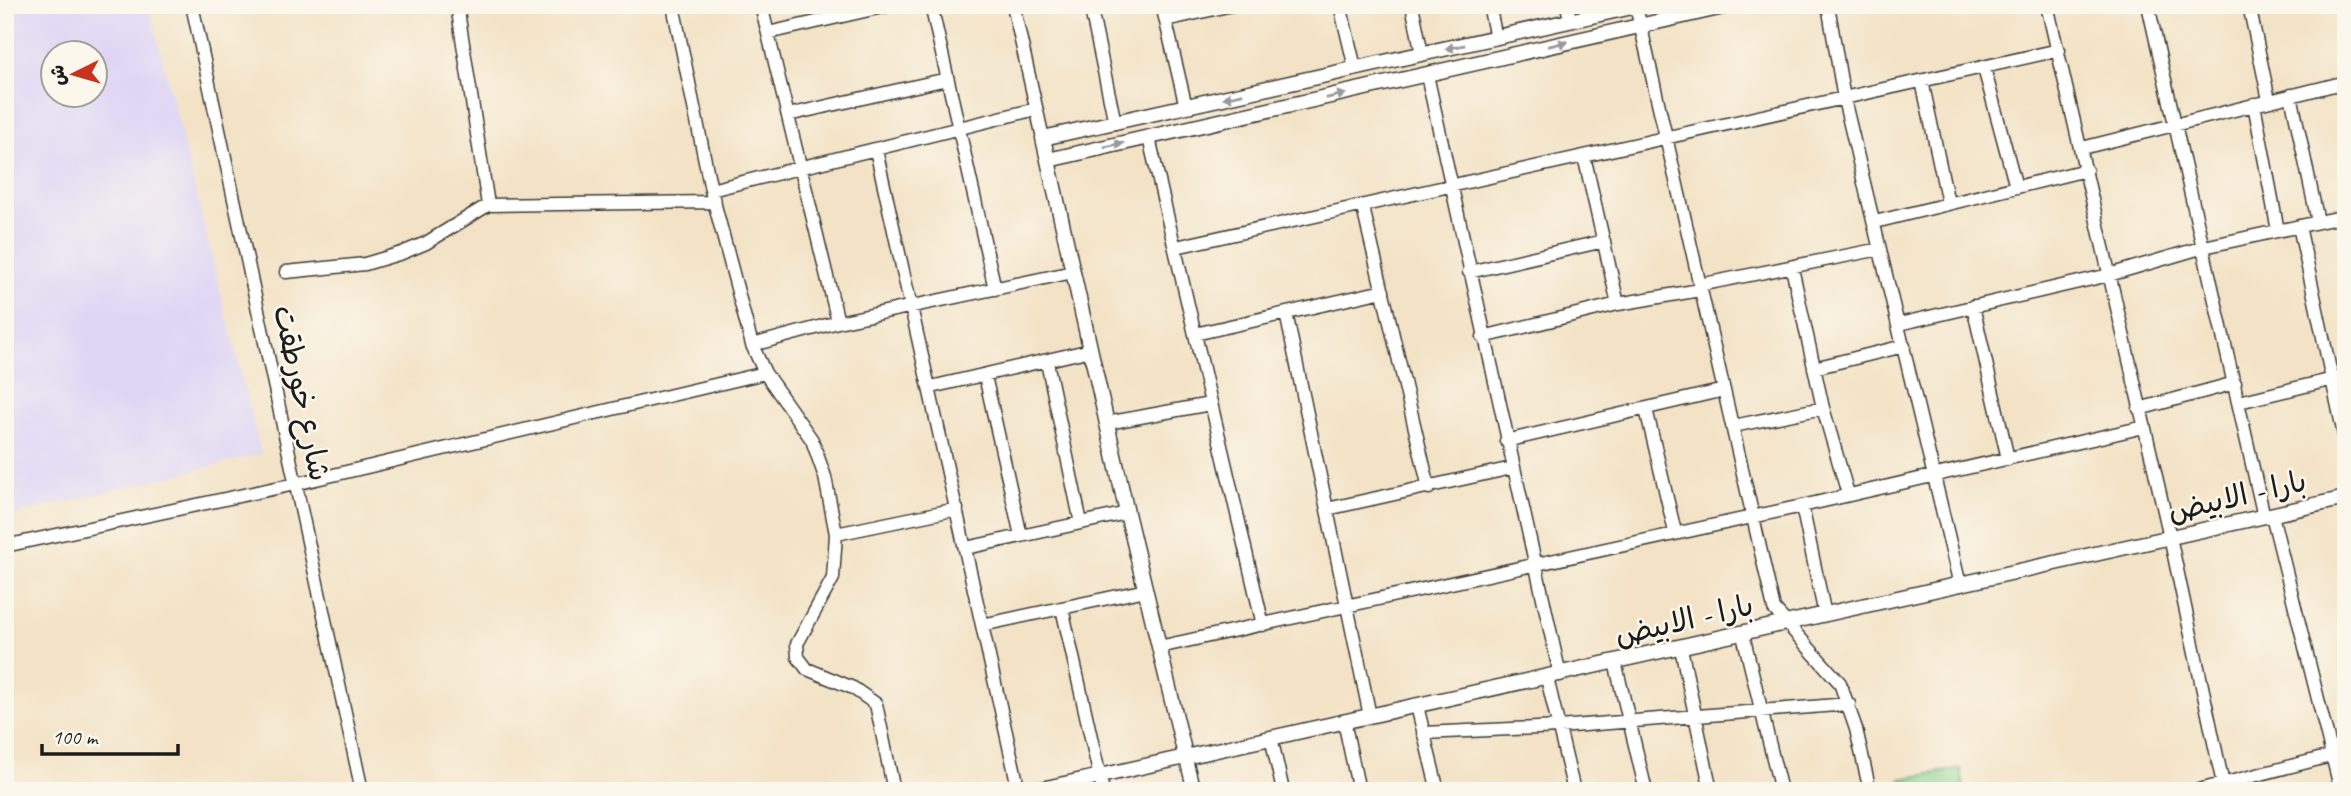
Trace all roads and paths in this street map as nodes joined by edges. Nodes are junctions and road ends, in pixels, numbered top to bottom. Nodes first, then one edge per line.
1 (192, 5) edge
2 (457, 5) edge
3 (673, 5) edge
4 (761, 5) edge
5 (891, 5) edge
6 (931, 5) edge
7 (1013, 5) edge
8 (1090, 5) edge
9 (1162, 5) edge
10 (1232, 5) edge
11 (1340, 5) edge
12 (1412, 5) edge
13 (1489, 5) edge
14 (1732, 5) edge
15 (1828, 5) edge
16 (2047, 5) edge
17 (2148, 5) edge
18 (2249, 5) edge
19 (1639, 6) edge
20 (1569, 12) edge
21 (1166, 20) junction
22 (1641, 26) junction
23 (768, 33) junction
24 (1496, 38) junction
25 (2059, 50) junction
26 (1422, 54) junction
27 (1355, 68) junction
28 (1984, 68) junction
29 (1427, 75) junction
30 (947, 79) junction
31 (1922, 81) junction
32 (2346, 82) edge
33 (2291, 94) junction
34 (1844, 99) junction
35 (2269, 100) junction
36 (2254, 104) junction
37 (1186, 107) junction
38 (1036, 109) junction
39 (788, 115) junction
40 (1115, 122) junction
41 (2177, 123) junction
42 (958, 130) junction
43 (1666, 136) junction
44 (1043, 138) junction
45 (1149, 138) junction
46 (2082, 149) junction
47 (876, 150) junction
48 (1584, 156) junction
49 (1048, 160) junction
50 (799, 167) junction
51 (2086, 170) junction
52 (2016, 187) junction
53 (1451, 188) junction
54 (713, 196) junction
55 (1948, 203) junction
56 (488, 205) junction
57 (1363, 208) junction
58 (2346, 216) edge
59 (1875, 222) junction
60 (2318, 222) junction
61 (2298, 226) junction
62 (2278, 231) junction
63 (1604, 241) junction
64 (1176, 247) junction
65 (2204, 247) junction
66 (1880, 249) junction
67 (1792, 268) junction
68 (286, 272) dead end
69 (1073, 272) junction
70 (1469, 272) junction
71 (2109, 275) junction
72 (1699, 287) junction
73 (995, 289) junction
74 (1382, 291) junction
75 (1618, 304) junction
76 (912, 305) junction
77 (1973, 306) junction
78 (1286, 313) junction
79 (838, 322) junction
80 (1899, 324) junction
81 (1195, 334) junction
82 (1483, 337) junction
83 (752, 345) junction
84 (1903, 346) junction
85 (1091, 350) junction
86 (1046, 362) junction
87 (1814, 368) junction
88 (765, 373) junction
89 (985, 376) junction
90 (2346, 376) edge
91 (2331, 379) junction
92 (2235, 383) junction
93 (931, 387) junction
94 (1724, 390) junction
95 (2239, 402) junction
96 (1210, 404) junction
97 (1823, 408) junction
98 (1646, 409) junction
99 (2139, 409) junction
100 (1107, 424) junction
101 (1732, 426) junction
102 (2144, 427) junction
103 (1506, 441) junction
104 (2346, 444) edge
105 (2008, 459) junction
106 (1512, 468) junction
107 (1934, 475) junction
108 (295, 484) junction
109 (1429, 488) junction
110 (1848, 494) junction
111 (2346, 498) edge
112 (1802, 506) junction
113 (957, 509) junction
114 (1327, 509) junction
115 (1127, 513) junction
116 (2268, 516) junction
117 (1751, 517) junction
118 (1081, 523) junction
119 (1675, 532) junction
120 (836, 534) junction
121 (1021, 536) junction
122 (2170, 537) junction
123 (5, 546) edge
124 (966, 548) junction
125 (1534, 566) junction
126 (1960, 585) junction
127 (1146, 590) junction
128 (1347, 604) junction
129 (1062, 608) junction
130 (1825, 615) junction
131 (982, 625) junction
132 (1263, 625) junction
133 (1785, 625) junction
134 (1743, 635) junction
135 (1159, 647) junction
136 (1681, 648) junction
137 (1615, 662) junction
138 (1554, 676) junction
139 (1849, 704) junction
140 (1417, 706) junction
141 (1761, 711) junction
142 (1370, 716) junction
143 (1694, 716) junction
144 (1629, 719) junction
145 (1344, 721) junction
146 (1559, 727) junction
147 (1423, 733) junction
148 (1271, 737) junction
149 (2339, 754) edge
150 (1185, 755) junction
151 (1100, 774) junction
152 (2223, 785) junction
153 (2244, 785) edge
154 (362, 791) edge
155 (894, 791) edge
156 (1019, 791) edge
157 (1032, 791) edge
158 (1103, 791) edge
159 (1195, 791) edge
160 (1283, 791) edge
161 (1359, 791) edge
162 (1438, 791) edge
163 (1574, 791) edge
164 (1646, 791) edge
165 (1711, 791) edge
166 (1781, 791) edge
167 (1870, 791) edge
168 (2195, 791) edge
169 (2341, 791) edge

1 - 108 street, شارع خورطقت
2 - 56 street
3 - 54 street
4 - 23 street
5 - 23 street
6 - 30 street
7 - 38 street
8 - 40 street
9 - 21 street
10 - 21 street
11 - 27 street
12 - 26 street
13 - 24 street
14 - 22 main road
15 - 34 street
16 - 25 street
17 - 41 street
18 - 35 street
19 - 20 main road
19 - 22 street
20 - 24 main road
21 - 37 street
29 -> 22 main road
22 - 43 street
23 - 39 street
24 -> 26 main road
25 - 28 street
25 - 46 street
26 - 27 main road
27 -> 37 main road
28 - 31 street
28 - 52 street
45 -> 29 main road
29 - 53 street
30 - 39 street
30 - 42 street
31 - 34 street
31 - 55 street
32 - 33 street
33 - 35 street
33 - 60 street
34 - 43 street
34 - 59 street
35 - 36 street
36 - 41 street
36 - 62 street
37 - 40 main road
38 - 42 street
38 - 44 street
39 - 50 street
40 - 44 main road
41 - 46 street
41 - 65 street
42 - 47 street
42 - 73 street
43 - 48 street
43 - 72 street
44 - 49 main road
49 -> 45 main road
45 - 64 street
46 - 51 street
47 - 50 street
47 - 76 street
48 - 53 street
48 - 63 street
49 - 69 main road
50 - 54 street
50 - 79 street
51 - 52 street
51 - 71 street
52 - 55 street
53 - 57 street
53 - 70 street
54 - 56 street
54 - 83 street
55 - 59 street
56 - 68 street
57 - 64 street
57 - 74 street
58 - 60 street
59 - 66 street
60 - 61 street
61 - 62 street
61 - 91 street
62 - 65 street
63 - 70 street
63 - 75 street
64 - 81 street
65 - 71 street
65 - 92 street
66 - 67 street
66 - 80 street
67 - 72 street
67 - 87 street
69 - 73 street
69 - 85 main road
70 - 82 street
71 - 77 street
71 - 99 street
72 - 75 street
72 - 94 street
73 - 76 street
74 - 78 street
74 - 109 street
75 - 82 street
76 - 79 street
76 - 93 street
77 - 80 street
77 - 105 street
78 - 81 street
78 - 114 street
79 - 83 street
80 - 84 street
81 - 96 street
82 - 103 street
83 - 88 street
84 - 87 street
84 - 107 street
85 - 86 street
85 - 100 main road
86 - 89 street
86 - 118 street
87 - 97 street
88 - 108 street
88 - 120 street
89 - 93 street
89 - 121 street
90 - 91 street
91 - 95 street
91 - 104 street
92 - 95 street
92 - 99 street
93 - 113 street
94 - 98 street
94 - 101 street
95 - 116 street
96 - 100 street
96 - 132 street
97 - 101 street
97 - 110 street
98 - 103 street
98 - 119 street
99 - 102 street
100 - 115 main road
101 - 117 street
102 - 105 street
102 - 122 street
103 - 106 street
105 - 107 street
106 - 109 street
106 - 125 street
107 - 110 street
107 - 126 street
108 - 123 street
108 - 154 street, شارع خورطقت
109 - 114 street
110 - 112 street
111 - 116 main road, بارا - الابيض
112 - 117 street
112 - 130 street
113 - 120 street
113 - 124 street
114 - 128 street
115 - 118 street
115 - 127 main road
116 - 122 main road, بارا - الابيض
116 - 149 street
117 - 119 street
117 - 133 street
118 - 121 street
119 - 125 street
120 - 155 street
121 - 124 street
122 - 126 main road, بارا - الابيض
122 - 152 street
124 - 131 street
125 - 128 street
125 - 138 street
126 - 130 main road, بارا - الابيض
127 - 129 street
127 - 135 main road
128 - 132 street
128 - 142 street
129 - 131 street
129 - 151 street
130 - 133 main road, بارا - الابيض
131 - 156 street
132 - 135 street
133 - 134 main road, بارا - الابيض
133 - 139 street
134 - 136 main road, بارا - الابيض
134 - 141 street
135 - 150 main road
136 - 137 main road, بارا - الابيض
136 - 143 street
137 - 138 main road, بارا - الابيض
137 - 144 street
138 - 140 main road, بارا - الابيض
138 - 146 street
139 - 141 street
139 - 167 street
140 - 142 main road, بارا - الابيض
140 - 147 street
141 - 143 street
141 - 166 street
142 - 145 main road, بارا - الابيض
143 - 144 street
143 - 165 street
144 - 146 street
144 - 164 street
145 - 148 main road, بارا - الابيض
145 - 161 street
146 - 147 street
146 - 163 street
147 - 162 street
148 - 150 main road, بارا - الابيض
148 - 160 street
149 - 153 street
149 - 169 street
150 - 151 main road, بارا - الابيض
150 - 159 street
151 - 157 main road, بارا - الابيض
151 - 158 street
152 - 153 street
152 - 168 street

